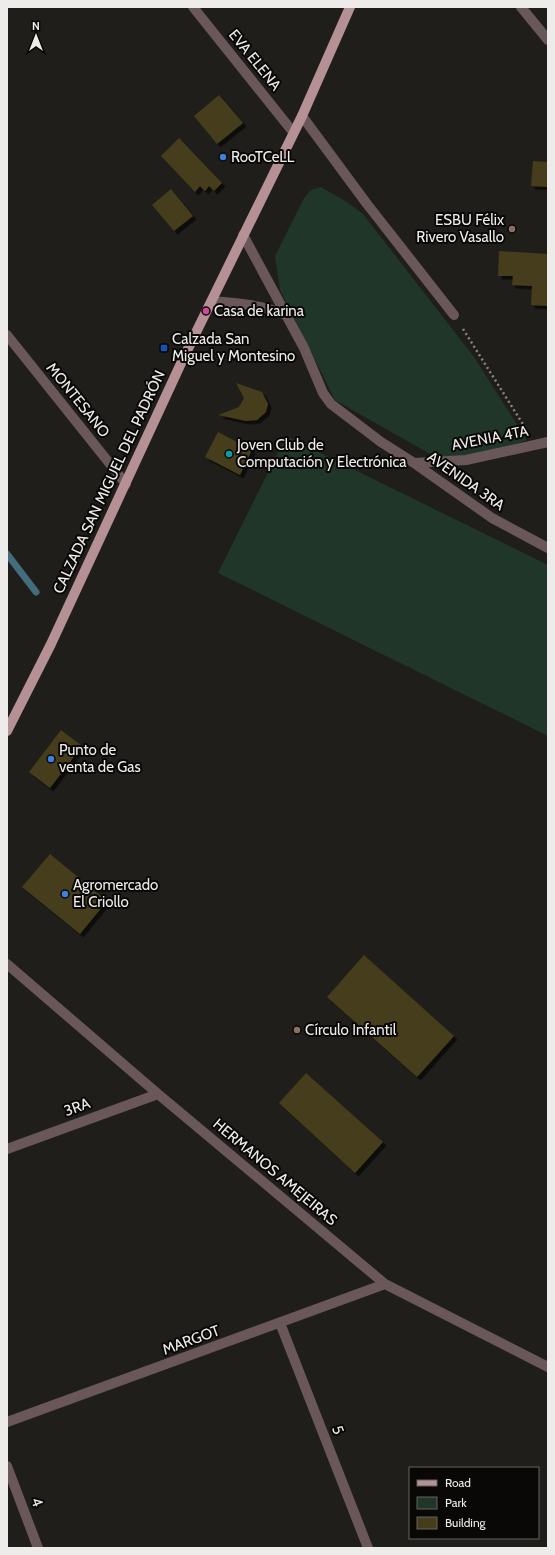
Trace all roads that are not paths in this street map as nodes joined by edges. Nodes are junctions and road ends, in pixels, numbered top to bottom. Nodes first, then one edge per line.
1 (193, 7) edge
2 (350, 7) edge
3 (521, 7) edge
4 (548, 40) edge
5 (302, 116) junction
6 (293, 132) junction
7 (244, 235) junction
8 (212, 301) junction
9 (286, 314) junction
10 (454, 315) road end
11 (7, 335) edge
12 (548, 442) edge
13 (414, 463) junction
14 (126, 484) junction
15 (548, 548) edge
16 (7, 730) edge
17 (7, 964) edge
18 (158, 1094) junction
19 (7, 1149) edge
20 (385, 1284) junction
21 (280, 1323) junction
22 (548, 1367) edge
23 (7, 1422) edge
24 (7, 1466) edge
25 (38, 1548) edge
26 (368, 1548) edge

1 - 6 street, EVA ELENA
2 - 5 main road, CALZADA SAN MIGUEL DEL PADRÓN
3 - 4 street
5 - 6 main road, CALZADA SAN MIGUEL DEL PADRÓN
5 - 10 street
6 - 7 main road, CALZADA SAN MIGUEL DEL PADRÓN
7 - 8 main road, CALZADA SAN MIGUEL DEL PADRÓN
7 - 9 street, AVENIDA 3RA
8 - 9 street
8 - 14 main road, CALZADA SAN MIGUEL DEL PADRÓN
9 - 13 street, AVENIDA 3RA
11 - 14 street, MONTESANO
12 - 13 street, AVENIA 4TA
13 - 15 street, AVENIDA 3RA
14 - 16 main road, CALZADA SAN MIGUEL DEL PADRÓN
17 - 18 street, HERMANOS AMEJEIRAS
18 - 19 street, 3RA
18 - 20 street, HERMANOS AMEJEIRAS
20 - 21 street, MARGOT
20 - 22 street, HERMANOS AMEJEIRAS
21 - 23 street, MARGOT
21 - 26 street, 5
24 - 25 street, 4

